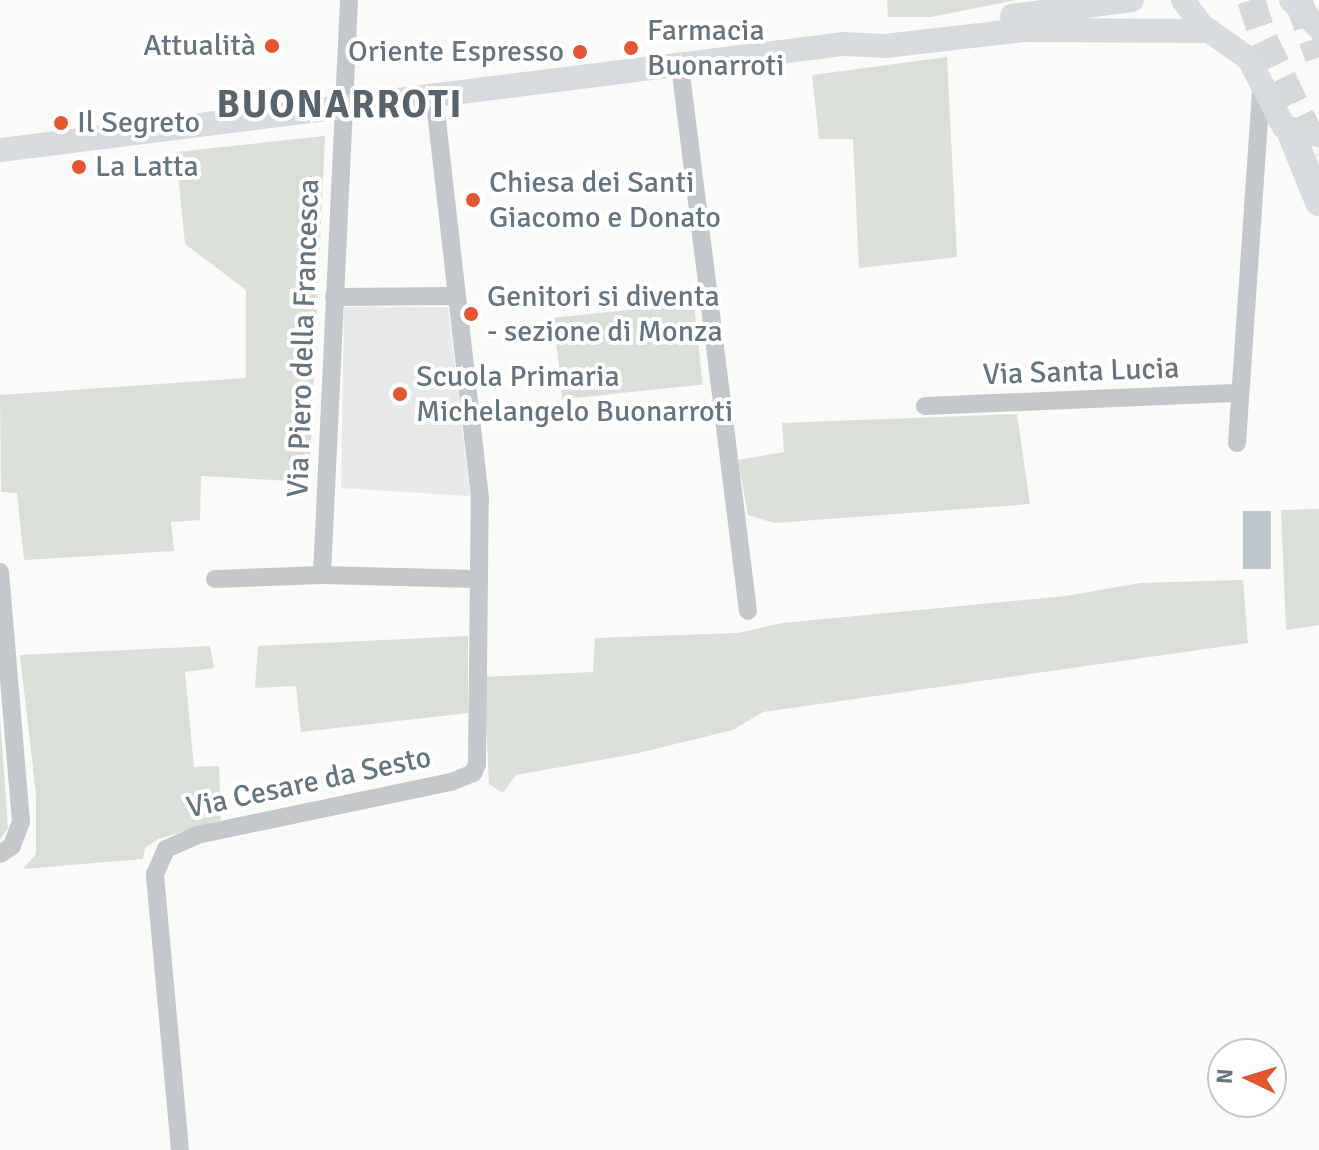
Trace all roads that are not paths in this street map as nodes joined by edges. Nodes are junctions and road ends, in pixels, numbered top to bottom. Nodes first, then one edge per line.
1 (349, 0) edge
2 (1132, 0) edge
3 (1183, 0) edge
4 (1291, 0) edge
5 (1317, 25) edge
6 (1210, 31) junction
7 (844, 44) junction
8 (680, 66) junction
9 (1261, 79) junction
10 (434, 93) junction
11 (342, 104) junction
12 (1287, 129) junction
13 (1319, 135) edge
14 (0, 150) edge
15 (1260, 154) junction
16 (1319, 202) edge
17 (454, 296) junction
18 (334, 297) junction
19 (1240, 393) junction
20 (925, 406) dead end
21 (1237, 443) dead end
22 (0, 572) edge
23 (322, 575) junction
24 (215, 579) dead end
25 (477, 579) junction
26 (748, 611) dead end
27 (0, 854) edge
28 (180, 1150) edge

1 - 11 street, Via Piero della Francesca
2 - 7 street
3 - 6 street
4 - 5 street
6 - 7 street
6 - 9 street
7 - 8 street
8 - 10 street
8 - 26 street
9 - 12 street
9 - 15 street
10 - 11 street
10 - 17 street
11 - 14 street
11 - 18 street, Via Piero della Francesca
12 - 13 street
12 - 15 street
12 - 16 main road
15 - 19 street
17 - 18 street
17 - 25 street
18 - 23 street, Via Piero della Francesca
19 - 20 street, Via Santa Lucia
19 - 21 street
22 - 27 street
23 - 24 street
23 - 25 street
25 - 28 street, Via Cesare da Sesto

